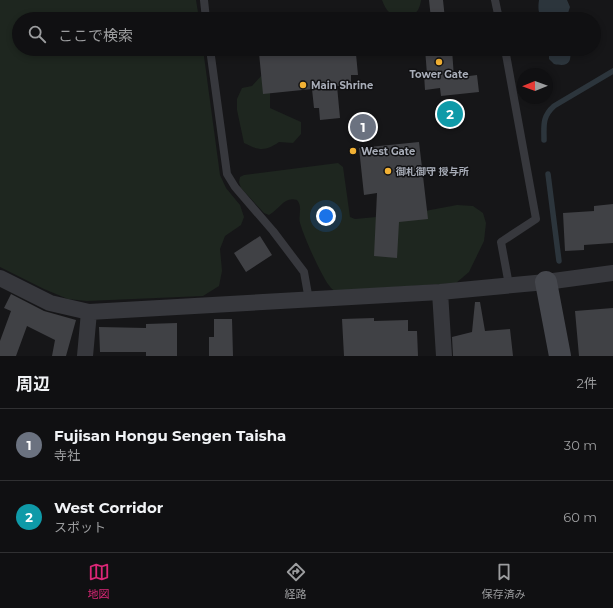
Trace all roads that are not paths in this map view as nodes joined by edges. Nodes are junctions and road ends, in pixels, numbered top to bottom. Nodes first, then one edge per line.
1 (204, 0) edge
2 (495, 0) edge
3 (205, 12) edge
4 (498, 12) edge
5 (211, 56) edge
6 (506, 56) edge
7 (613, 273) edge
8 (0, 278) edge
9 (546, 282) junction
10 (509, 286) junction
11 (440, 292) junction
12 (309, 300) junction
13 (89, 312) junction
14 (85, 356) edge
15 (444, 356) edge
16 (560, 356) edge

1 - 3 lane
2 - 4 lane
5 - 12 lane
6 - 10 lane
7 - 9 street
8 - 13 street
9 - 10 street
9 - 16 street
10 - 11 street
11 - 12 street
11 - 15 street
12 - 13 street
13 - 14 street

